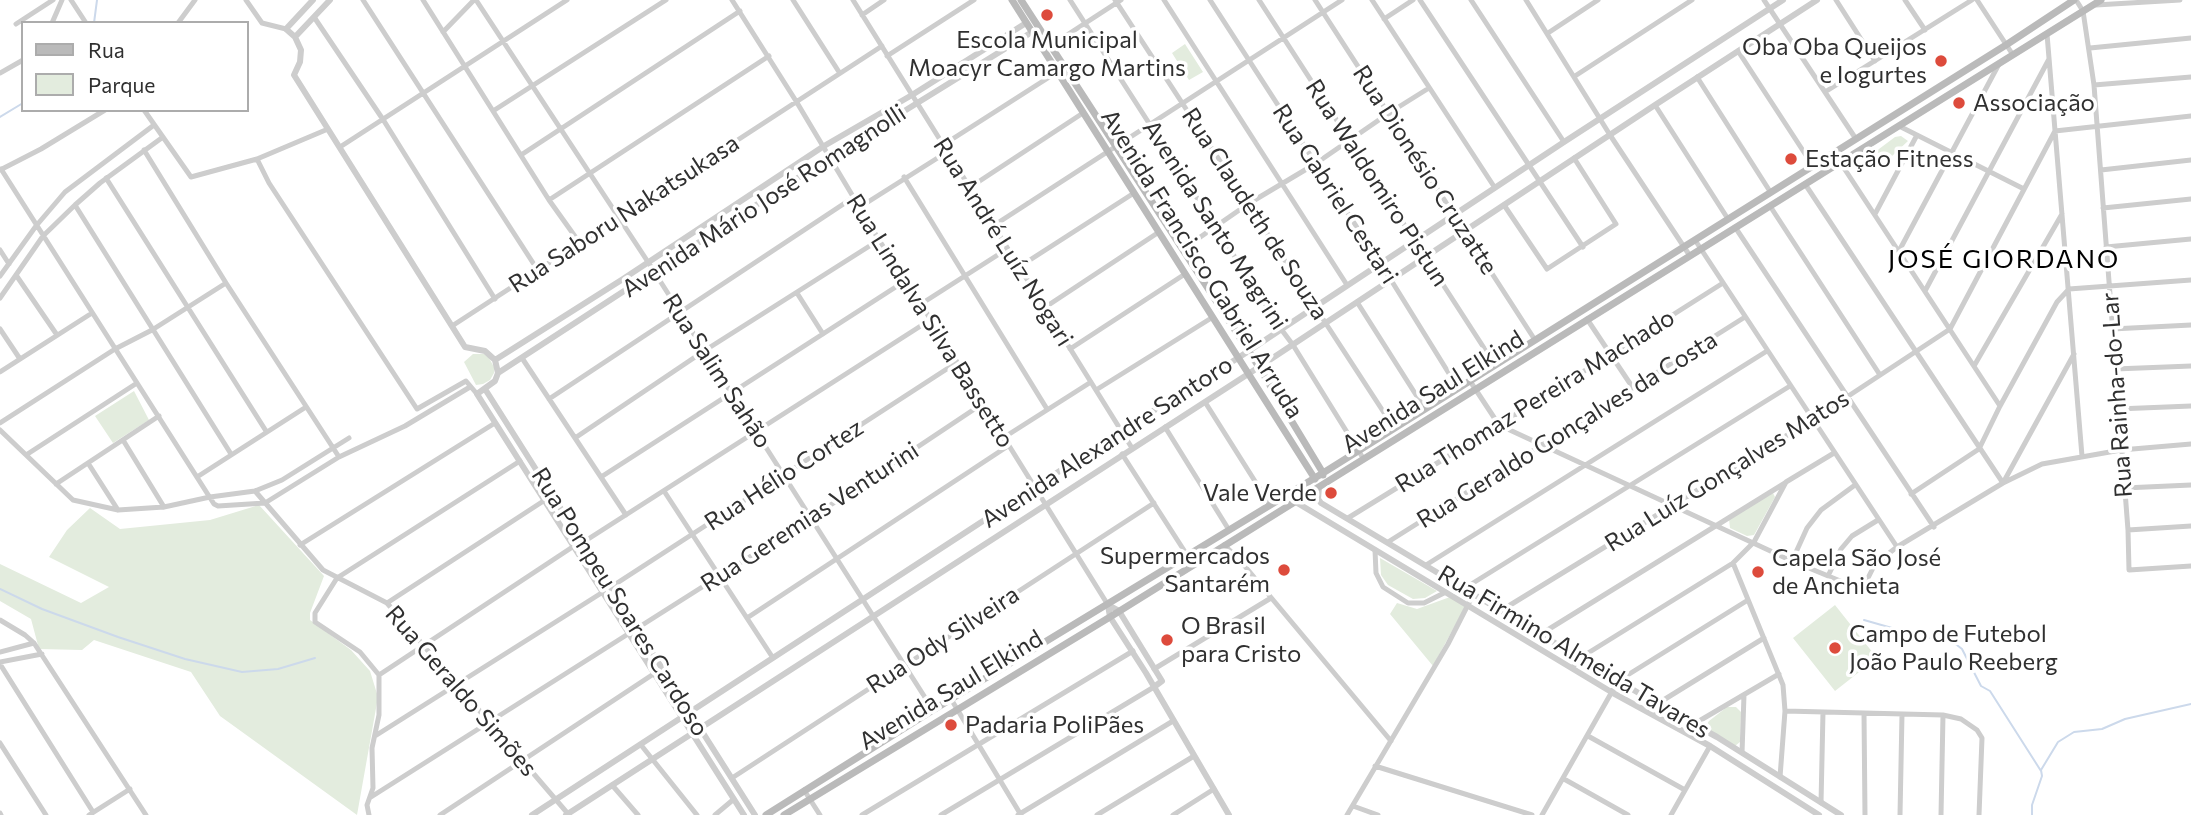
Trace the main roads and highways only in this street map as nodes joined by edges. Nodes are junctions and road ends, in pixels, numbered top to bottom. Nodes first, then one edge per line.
1 (1012, 0) edge
2 (1021, 0) edge
3 (2075, 0) edge
4 (2101, 0) edge
5 (1036, 30) junction
6 (1047, 48) junction
7 (1549, 331) junction
8 (1553, 340) junction
9 (1361, 454) junction
10 (1324, 472) junction
11 (1314, 478) junction
12 (1319, 486) junction
13 (1228, 530) junction
14 (1224, 545) junction
15 (1187, 555) junction
16 (1193, 564) junction
17 (766, 815) edge
18 (783, 815) edge

1 - 5 main road, Avenida Francisco Gabriel Arruda
2 - 5 main road, Avenida Francisco Gabriel Arruda
3 - 7 main road, Avenida Saul Elkind
4 - 8 main road, Avenida Saul Elkind
5 - 6 main road, Avenida Francisco Gabriel Arruda
6 - 10 main road, Avenida Francisco Gabriel Arruda
6 - 11 main road, Avenida Francisco Gabriel Arruda
7 - 8 main road
7 - 9 main road, Avenida Saul Elkind
8 - 9 main road, Avenida Saul Elkind
9 - 10 main road, Avenida Saul Elkind
9 - 12 main road, Avenida Saul Elkind
10 - 11 main road, Avenida Saul Elkind
10 - 12 main road
11 - 12 main road, Avenida Francisco Gabriel Arruda
11 - 13 main road, Avenida Saul Elkind
12 - 14 main road, Avenida Saul Elkind
13 - 14 main road
13 - 15 main road, Avenida Saul Elkind
14 - 16 main road, Avenida Saul Elkind
15 - 16 main road
15 - 17 main road, Avenida Saul Elkind
16 - 18 main road, Avenida Saul Elkind

